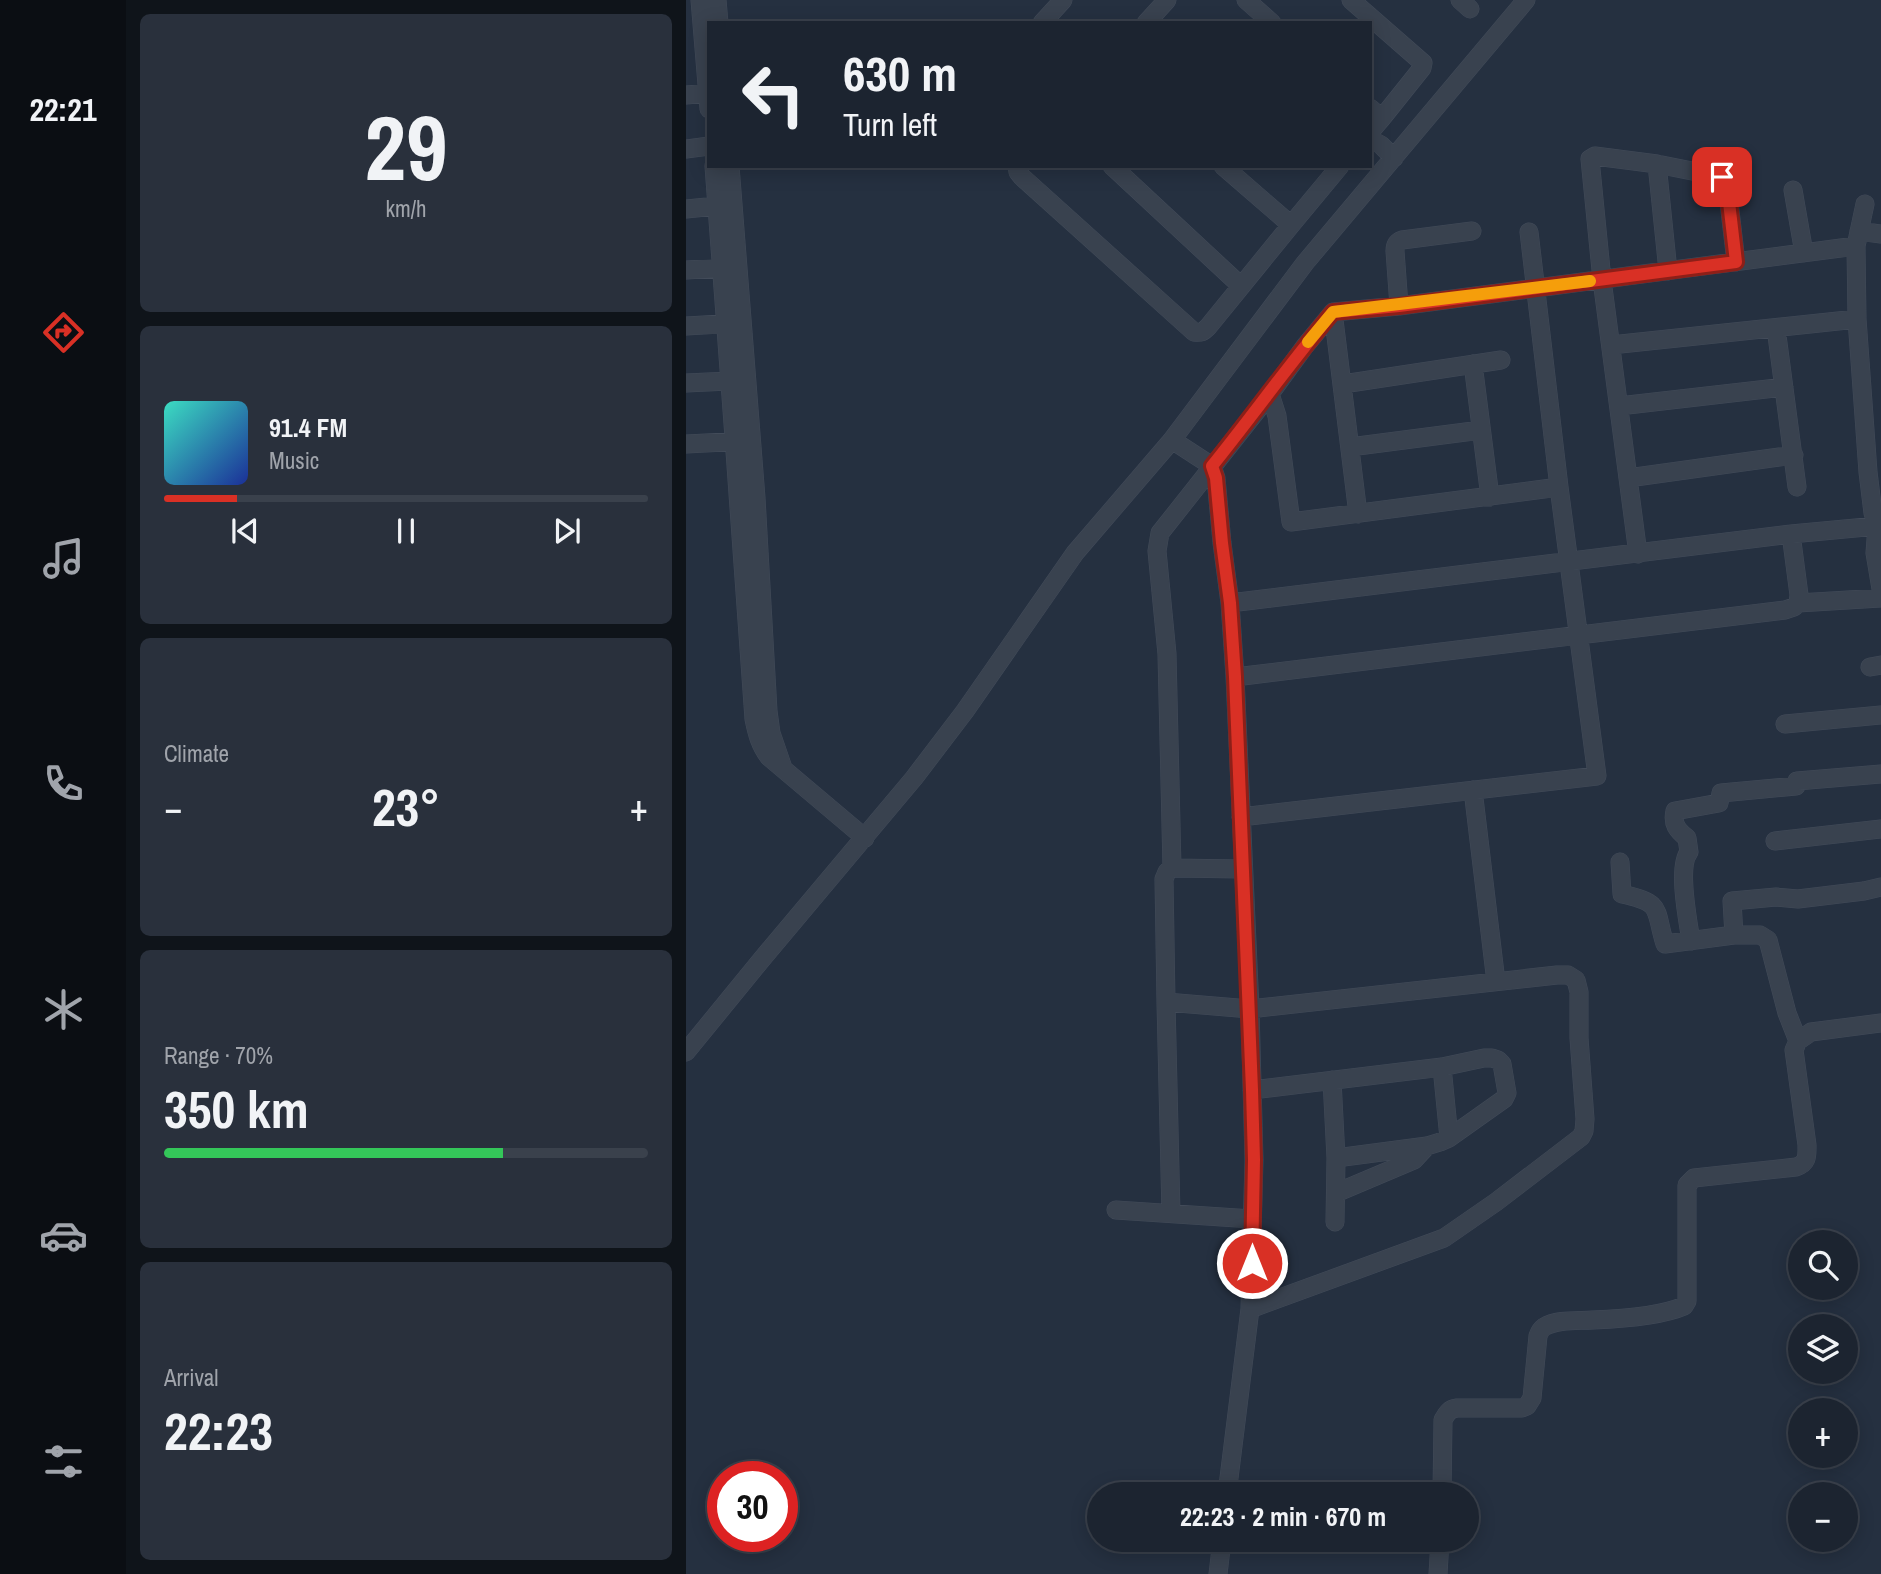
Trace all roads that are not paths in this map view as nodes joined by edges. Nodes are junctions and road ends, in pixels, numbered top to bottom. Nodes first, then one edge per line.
1 (700, 0) edge
2 (717, 0) edge
3 (1063, 0) edge
4 (1246, 0) edge
5 (1351, 0) edge
6 (1525, 0) edge
7 (719, 21) edge
8 (1044, 21) edge
9 (1270, 21) edge
10 (694, 33) edge
11 (707, 94) edge
12 (686, 95) edge
13 (707, 99) edge
14 (1376, 113) edge
15 (707, 146) edge
16 (1381, 146) edge
17 (686, 149) edge
18 (1657, 164) junction
19 (714, 168) edge
20 (730, 168) edge
21 (1017, 168) edge
22 (1114, 168) edge
23 (1225, 168) edge
24 (1336, 168) edge
25 (1367, 168) edge
26 (1793, 190) dead end
27 (1865, 204) dead end
28 (725, 205) junction
29 (686, 209) edge
30 (1290, 225) junction
31 (1472, 231) dead end
32 (1529, 232) dead end
33 (1881, 234) edge
34 (1858, 238) junction
35 (1804, 253) junction
36 (1736, 262) junction
37 (721, 268) junction
38 (686, 270) edge
39 (1668, 271) junction
40 (1602, 280) junction
41 (1241, 286) junction
42 (1535, 288) junction
43 (1399, 306) junction
44 (1333, 312) junction
45 (1857, 319) junction
46 (734, 323) junction
47 (686, 326) edge
48 (1776, 328) junction
49 (1611, 345) junction
50 (1501, 360) dead end
51 (1473, 364) junction
52 (729, 381) junction
53 (686, 383) edge
54 (1343, 384) junction
55 (1784, 387) junction
56 (1270, 394) junction
57 (1619, 406) junction
58 (1481, 430) junction
59 (1172, 440) junction
60 (742, 441) junction
61 (686, 444) edge
62 (1350, 447) junction
63 (1794, 455) junction
64 (1212, 466) junction
65 (1629, 478) junction
66 (1797, 487) dead end
67 (1559, 488) junction
68 (1490, 497) junction
69 (1358, 514) junction
70 (1879, 527) edge
71 (1791, 534) junction
72 (1638, 554) junction
73 (1569, 562) junction
74 (1881, 589) edge
75 (1881, 598) edge
76 (1230, 603) junction
77 (1798, 603) junction
78 (1579, 635) junction
79 (1235, 677) junction
80 (1881, 715) edge
81 (1785, 724) dead end
82 (1881, 774) edge
83 (1473, 790) junction
84 (1241, 817) junction
85 (1881, 829) edge
86 (865, 838) junction
87 (1775, 841) dead end
88 (1620, 862) dead end
89 (1171, 868) junction
90 (1242, 869) junction
91 (1881, 887) edge
92 (1734, 935) junction
93 (1691, 941) junction
94 (1496, 982) junction
95 (1166, 1002) junction
96 (1250, 1009) junction
97 (1881, 1023) edge
98 (1798, 1041) junction
99 (686, 1052) edge
100 (1442, 1067) junction
101 (1332, 1080) junction
102 (1252, 1090) junction
103 (1449, 1138) junction
104 (1427, 1146) junction
105 (1336, 1158) junction
106 (1336, 1193) junction
107 (1116, 1210) dead end
108 (1171, 1214) junction
109 (1252, 1219) junction
110 (1335, 1222) dead end
111 (1250, 1309) junction
112 (1228, 1482) edge
113 (1442, 1482) edge
114 (1221, 1552) edge
115 (1439, 1552) edge
116 (1218, 1574) edge
117 (1438, 1574) edge

1 - 10 street
2 - 7 street
3 - 8 street
4 - 9 street
5 - 14 street
6 - 16 street
10 - 11 street
12 - 13 street
14 - 16 street
15 - 17 street
18 - 36 street
18 - 39 street
18 - 40 street
19 - 28 street
20 - 28 street
21 - 41 street
22 - 41 street
23 - 30 street
24 - 30 street
25 - 59 street
26 - 35 street
27 - 34 street
28 - 29 street
28 - 37 street
28 - 46 street
30 - 41 street
31 - 43 street
32 - 42 street
33 - 34 street
34 - 35 street
34 - 45 street
35 - 36 street
36 - 39 street
37 - 38 street
37 - 46 street
39 - 40 street
40 - 42 street
40 - 49 street
42 - 43 street
42 - 67 street
43 - 44 street
44 - 54 street
44 - 56 street
45 - 48 street
45 - 70 street
46 - 47 street
46 - 52 street
46 - 60 street
48 - 49 street
48 - 55 street
49 - 57 street
50 - 51 street
51 - 54 street
51 - 58 street
52 - 53 street
52 - 60 street
54 - 62 street
55 - 57 street
55 - 63 street
56 - 64 street
56 - 69 street
57 - 65 street
58 - 62 street
58 - 68 street
59 - 64 street
59 - 86 street
60 - 61 street
60 - 86 street
62 - 69 street
63 - 65 street
63 - 66 street
64 - 76 street
64 - 89 street
65 - 72 street
67 - 68 street
67 - 73 street
68 - 69 street
70 - 71 street
70 - 74 street
71 - 72 street
71 - 77 street
72 - 73 street
73 - 76 street
73 - 78 street
75 - 77 street
76 - 79 street
77 - 78 street
78 - 79 street
78 - 83 street
79 - 84 street
80 - 81 street
82 - 93 street
83 - 84 street
83 - 94 street
84 - 90 street
85 - 87 street
86 - 99 street
88 - 93 street
89 - 90 street
89 - 95 street
90 - 96 street
91 - 92 street
92 - 93 street
92 - 98 street
94 - 96 street
94 - 111 street
95 - 96 street
95 - 108 street
96 - 102 street
97 - 98 street
98 - 113 street
100 - 101 street
100 - 103 street
100 - 103 street
101 - 102 street
101 - 105 street
102 - 109 street
103 - 104 street
104 - 105 street
104 - 106 street
105 - 106 street
106 - 110 street
107 - 108 street
108 - 109 street
109 - 111 street
111 - 112 street
114 - 116 street
115 - 117 street

